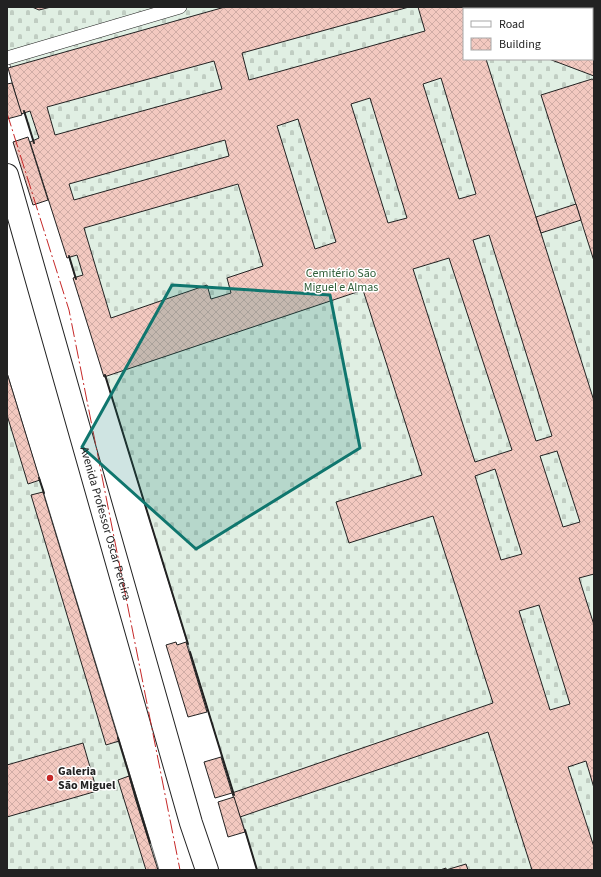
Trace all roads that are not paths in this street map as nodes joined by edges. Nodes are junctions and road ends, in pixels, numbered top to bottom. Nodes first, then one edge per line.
1 (180, 7) edge
2 (7, 58) edge
3 (7, 175) edge
4 (207, 870) edge

1 - 2 lane
3 - 4 main road, Avenida Professor Oscar Pereira

